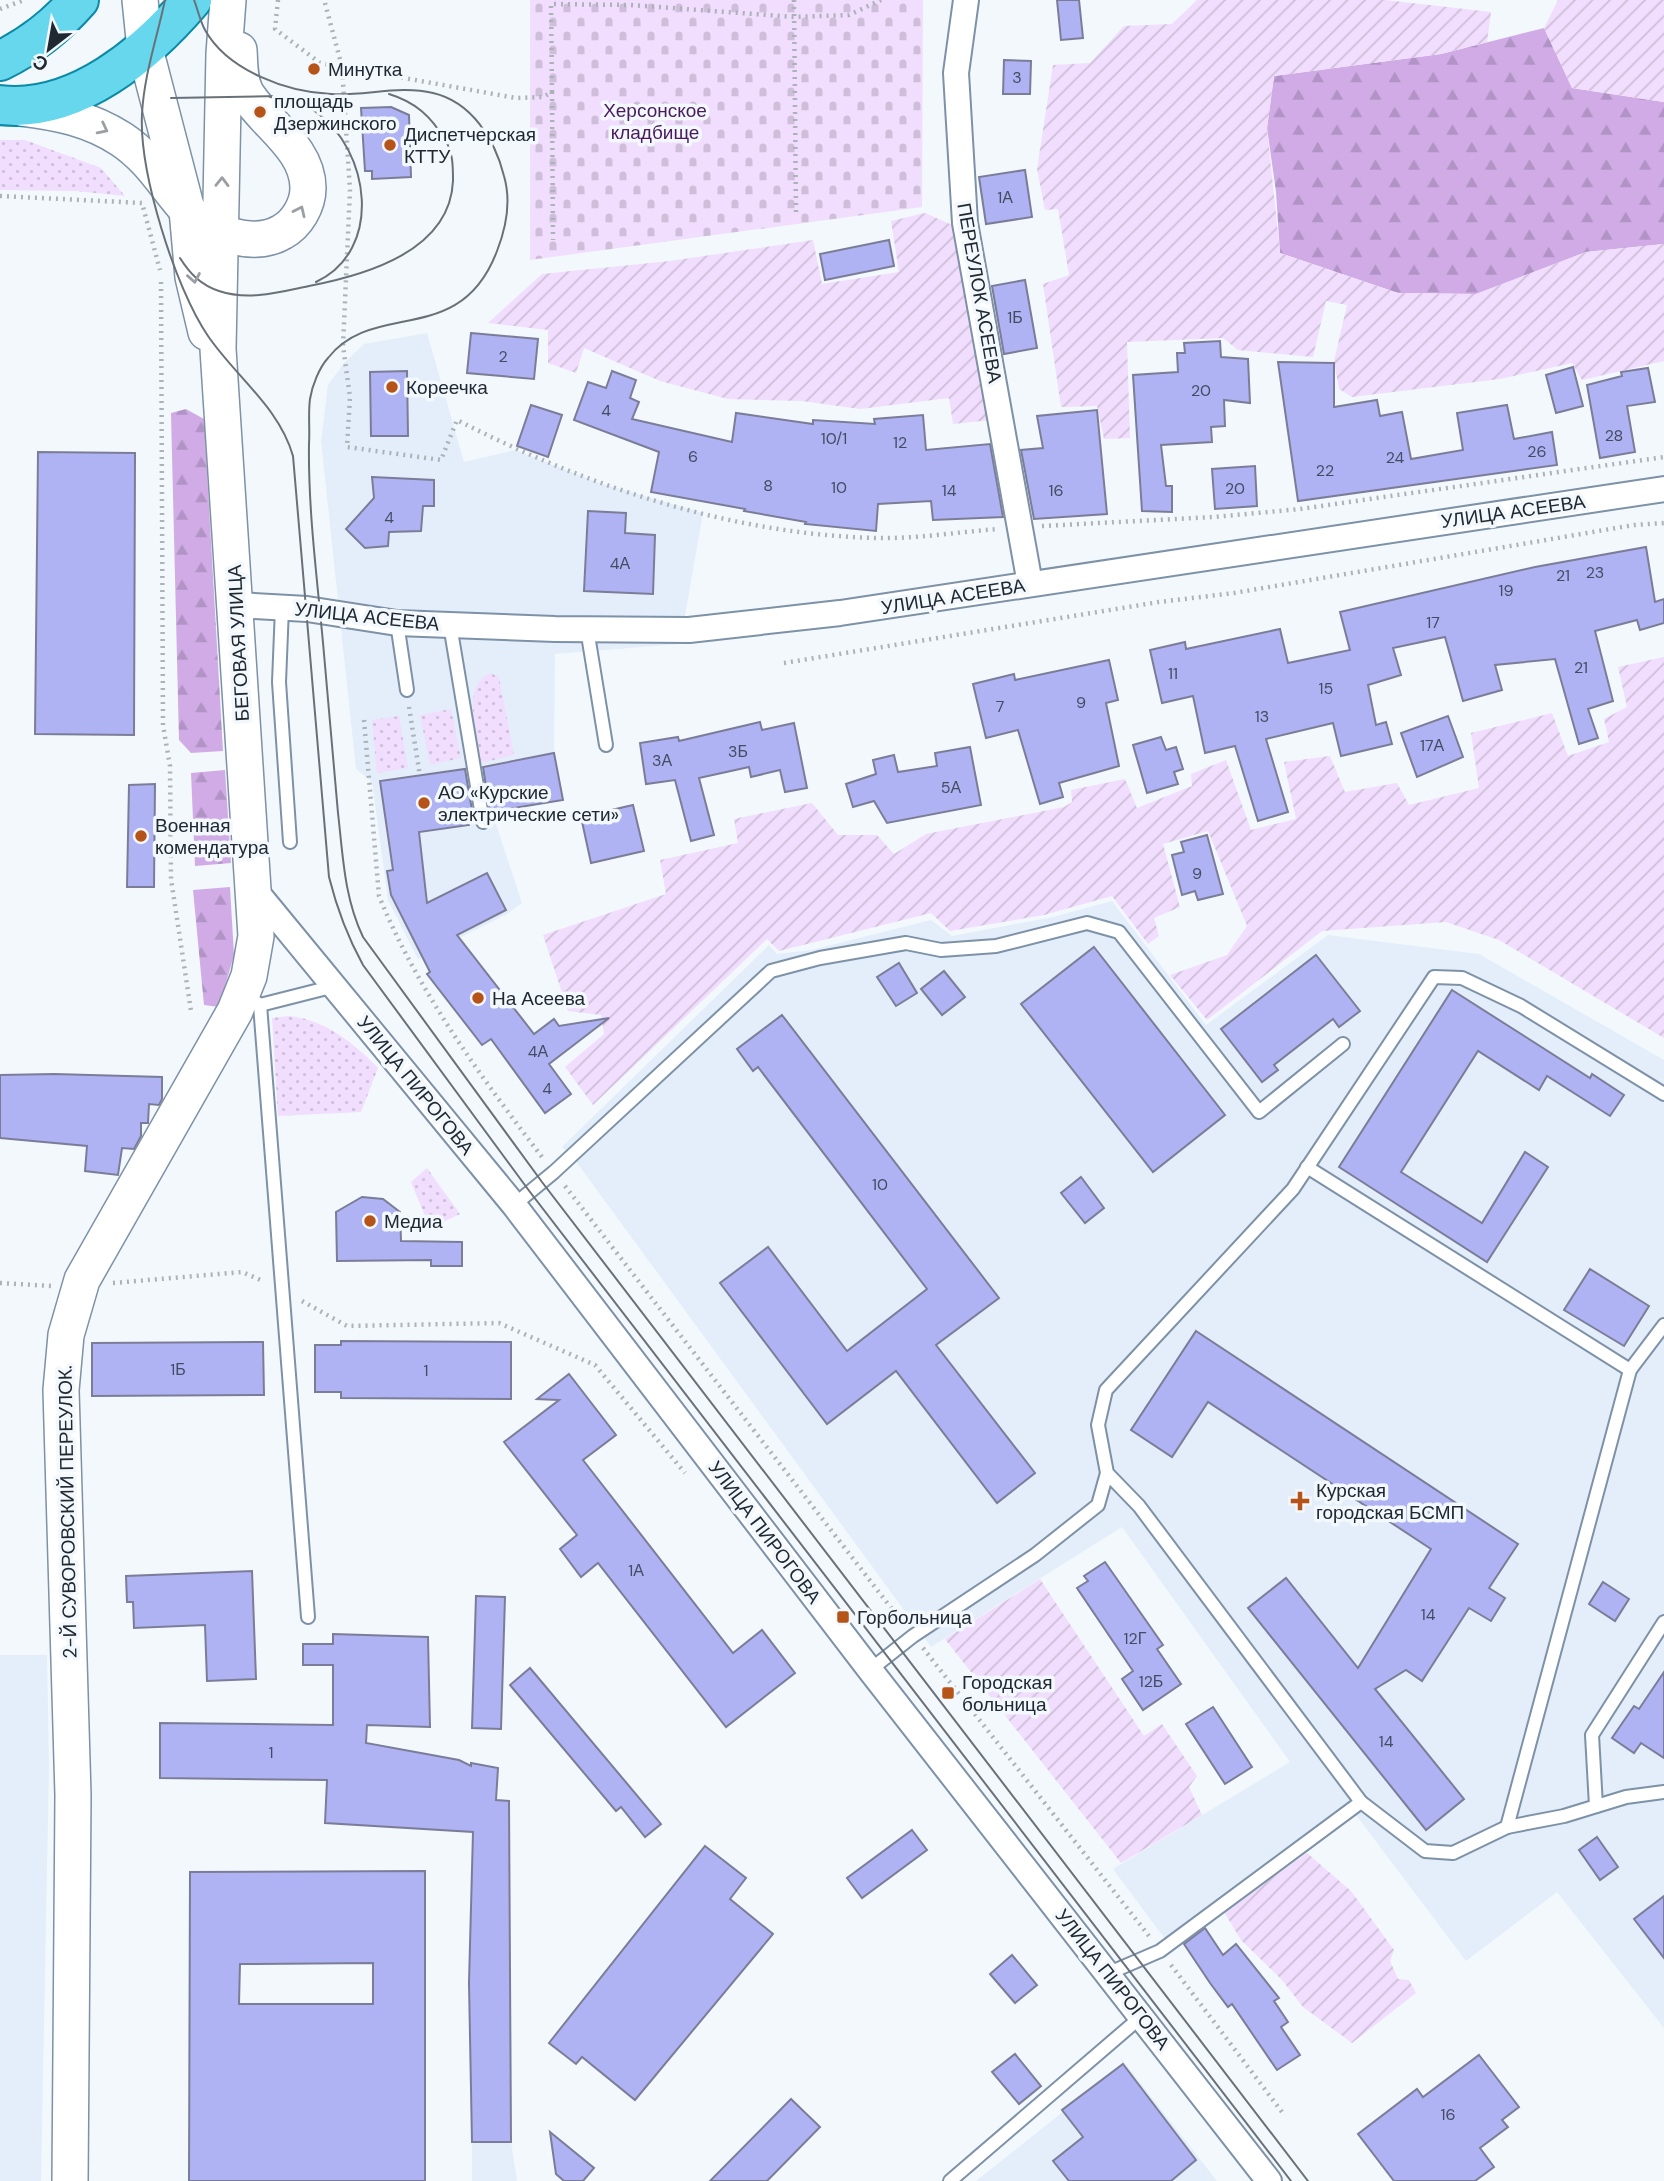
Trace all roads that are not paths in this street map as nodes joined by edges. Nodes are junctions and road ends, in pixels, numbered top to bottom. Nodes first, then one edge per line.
1 (79, 0) edge
2 (140, 0) edge
3 (192, 0) edge
4 (228, 0) edge
5 (235, 0) edge
6 (966, 0) edge
7 (145, 49) junction
8 (0, 61) edge
9 (7, 106) edge
10 (187, 211) junction
11 (221, 232) junction
12 (220, 397) junction
13 (1664, 489) edge
14 (1030, 584) junction
15 (236, 605) junction
16 (282, 608) junction
17 (397, 623) junction
18 (450, 625) junction
19 (587, 629) junction
20 (407, 690) road end
21 (606, 744) dead end
22 (483, 822) dead end
23 (290, 842) dead end
24 (254, 889) junction
25 (335, 986) junction
26 (252, 998) junction
27 (1343, 1044) dead end
28 (1664, 1094) edge
29 (1307, 1167) junction
30 (513, 1205) junction
31 (1664, 1325) edge
32 (1630, 1370) junction
33 (1107, 1473) junction
34 (309, 1617) dead end
35 (1664, 1622) edge
36 (870, 1670) junction
37 (1664, 1792) edge
38 (1361, 1802) junction
39 (1596, 1806) junction
40 (1507, 1827) junction
41 (1109, 1973) junction
42 (1142, 2016) junction
43 (71, 2181) edge
44 (950, 2181) edge
45 (1269, 2181) edge

1 - 8 main road
2 - 7 street
3 - 7 main road
11 -> 4 street
11 -> 5 street
6 - 14 street, ПЕРЕУЛОК АСЕЕВА
7 - 9 main road
7 - 10 street
9 -> 10 street
10 - 11 street
10 -> 12 street
11 - 12 street
12 - 15 street, БЕГОВАЯ УЛИЦА
13 - 14 street, УЛИЦА АСЕЕВА
14 - 19 street, УЛИЦА АСЕЕВА
15 - 16 street, УЛИЦА АСЕЕВА
15 - 24 street, БЕГОВАЯ УЛИЦА
16 - 17 street, УЛИЦА АСЕЕВА
16 - 23 lane
17 - 18 street, УЛИЦА АСЕЕВА
17 - 20 lane
18 - 19 street, УЛИЦА АСЕЕВА
18 - 22 lane
19 - 21 lane
24 - 25 street, УЛИЦА ПИРОГОВА
24 - 26 street, 2-Й СУВОРОВСКИЙ ПЕРЕУЛОК.
25 - 26 lane
25 - 30 street, УЛИЦА ПИРОГОВА
26 - 34 lane
26 - 43 street, 2-Й СУВОРОВСКИЙ ПЕРЕУЛОК.
27 - 30 lane
28 - 29 lane
29 - 32 lane
29 - 33 lane
30 - 36 street, УЛИЦА ПИРОГОВА
31 - 32 lane
32 - 40 lane
33 - 36 lane
33 - 38 lane
35 - 39 lane
36 - 41 street, УЛИЦА ПИРОГОВА
37 - 39 lane
38 - 40 lane
38 - 41 lane
39 - 40 lane
41 - 42 street, УЛИЦА ПИРОГОВА
42 - 44 lane
42 - 45 street, УЛИЦА ПИРОГОВА

